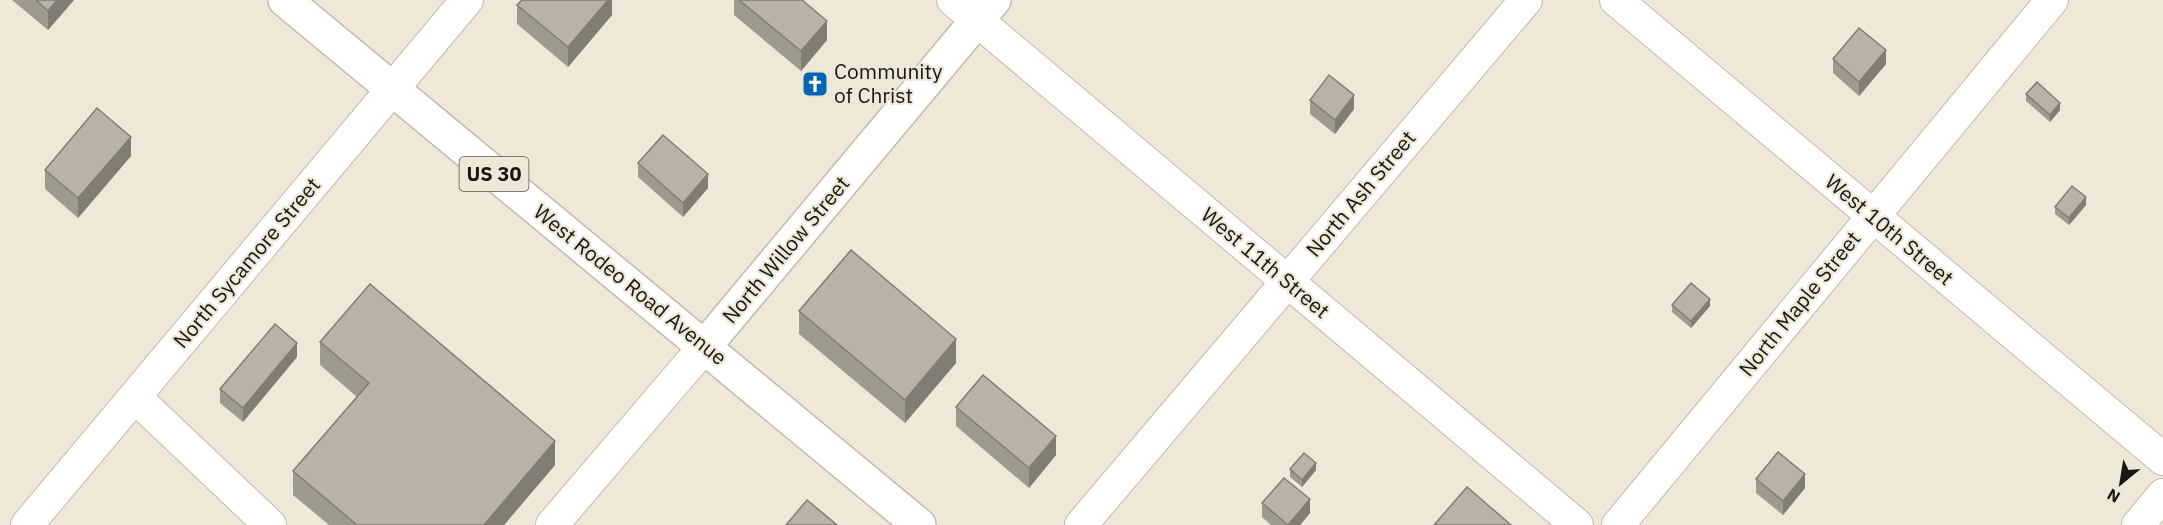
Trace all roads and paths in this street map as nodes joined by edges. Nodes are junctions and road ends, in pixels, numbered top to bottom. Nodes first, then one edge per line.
1 (285, 0) edge
2 (467, 0) edge
3 (1526, 0) edge
4 (1616, 0) edge
5 (2052, 0) edge
6 (975, 7) edge
7 (392, 90) junction
8 (1873, 216) junction
9 (1287, 281) junction
10 (705, 346) junction
11 (135, 397) junction
12 (2163, 459) edge
13 (2163, 495) edge
14 (27, 525) edge
15 (270, 525) edge
16 (552, 525) edge
17 (919, 525) edge
18 (1081, 525) edge
19 (1577, 525) edge
20 (1618, 525) edge
21 (2138, 525) edge

1 - 7 main road, West Rodeo Road Avenue / US 30
2 - 7 street, North Sycamore Street
3 - 9 street, North Ash Street
4 - 8 street, West 10th Street
5 - 8 street, North Maple Street
6 - 9 street, West 11th Street
6 - 10 main road, North Willow Street
7 - 10 main road, West Rodeo Road Avenue / US 30
7 - 11 street, North Sycamore Street
8 - 12 street, West 10th Street
8 - 20 street, North Maple Street
9 - 18 street, North Ash Street
9 - 19 street, West 11th Street
10 - 16 street, North Willow Street
10 - 17 main road, West Rodeo Road Avenue / US 30
11 - 14 street, North Sycamore Street
11 - 15 street
13 - 21 street

